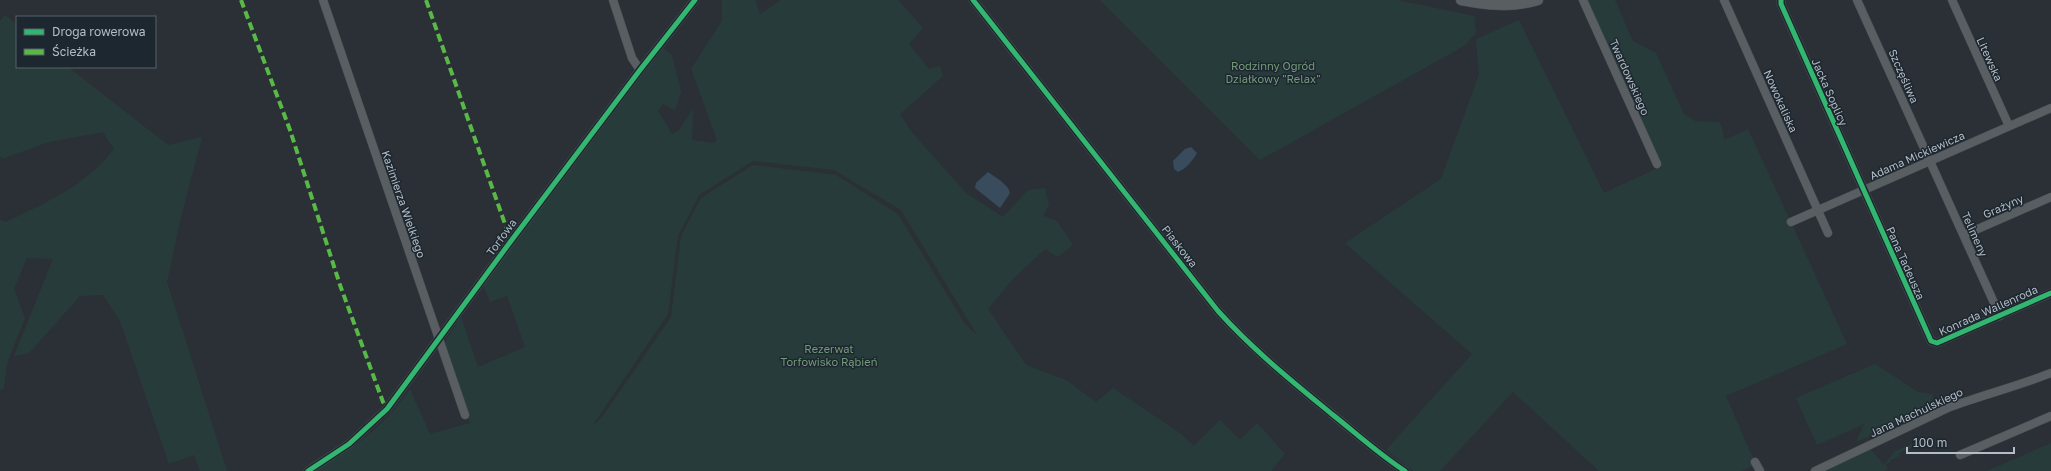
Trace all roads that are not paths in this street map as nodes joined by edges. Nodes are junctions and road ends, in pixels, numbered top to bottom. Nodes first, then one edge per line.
1 (323, 0) edge
2 (612, 0) edge
3 (695, 0) edge
4 (973, 0) edge
5 (1461, 0) edge
6 (1537, 0) edge
7 (1583, 0) edge
8 (1724, 0) edge
9 (1781, 0) edge
10 (1858, 0) edge
11 (1952, 0) edge
12 (640, 70) junction
13 (2051, 108) edge
14 (2009, 126) junction
15 (1930, 161) junction
16 (1657, 164) dead end
17 (1863, 191) junction
18 (2051, 197) edge
19 (1818, 210) junction
20 (1791, 222) dead end
21 (1828, 233) dead end
22 (1964, 235) junction
23 (2051, 293) edge
24 (2000, 316) junction
25 (439, 339) junction
26 (1932, 343) joint
27 (2051, 373) edge
28 (465, 415) dead end
29 (2051, 416) edge
30 (1960, 455) dead end
31 (1755, 462) dead end
32 (308, 471) edge
33 (1405, 471) edge
34 (1760, 471) edge
35 (1815, 471) edge

1 - 25 street, Kazimierza Wielkiego
2 - 12 street
3 - 12 street, Torfowa
4 - 33 street, Piaskowa
5 - 6 street
7 - 16 street, Twardowskiego
8 - 19 street, Nowokaliska
9 - 17 street, Jacka Soplicy
10 - 15 street, Szczęśliwa
11 - 14 street, Litewska
12 - 25 street, Torfowa
13 - 14 street, Adama Mickiewicza
14 - 15 street, Adama Mickiewicza
15 - 17 street, Adama Mickiewicza
15 - 22 street, Telimeny
17 - 19 street, Adama Mickiewicza
17 - 26 street, Pana Tadeusza
18 - 22 street, Grażyny
19 - 20 street, Adama Mickiewicza
19 - 21 street, Nowokaliska
22 - 24 street, Telimeny
23 - 24 street, Konrada Wallenroda
24 - 26 street, Konrada Wallenroda
25 - 28 street, Kazimierza Wielkiego
25 - 32 street, Torfowa
27 - 35 street, Jana Machulskiego
29 - 30 street
31 - 34 street

